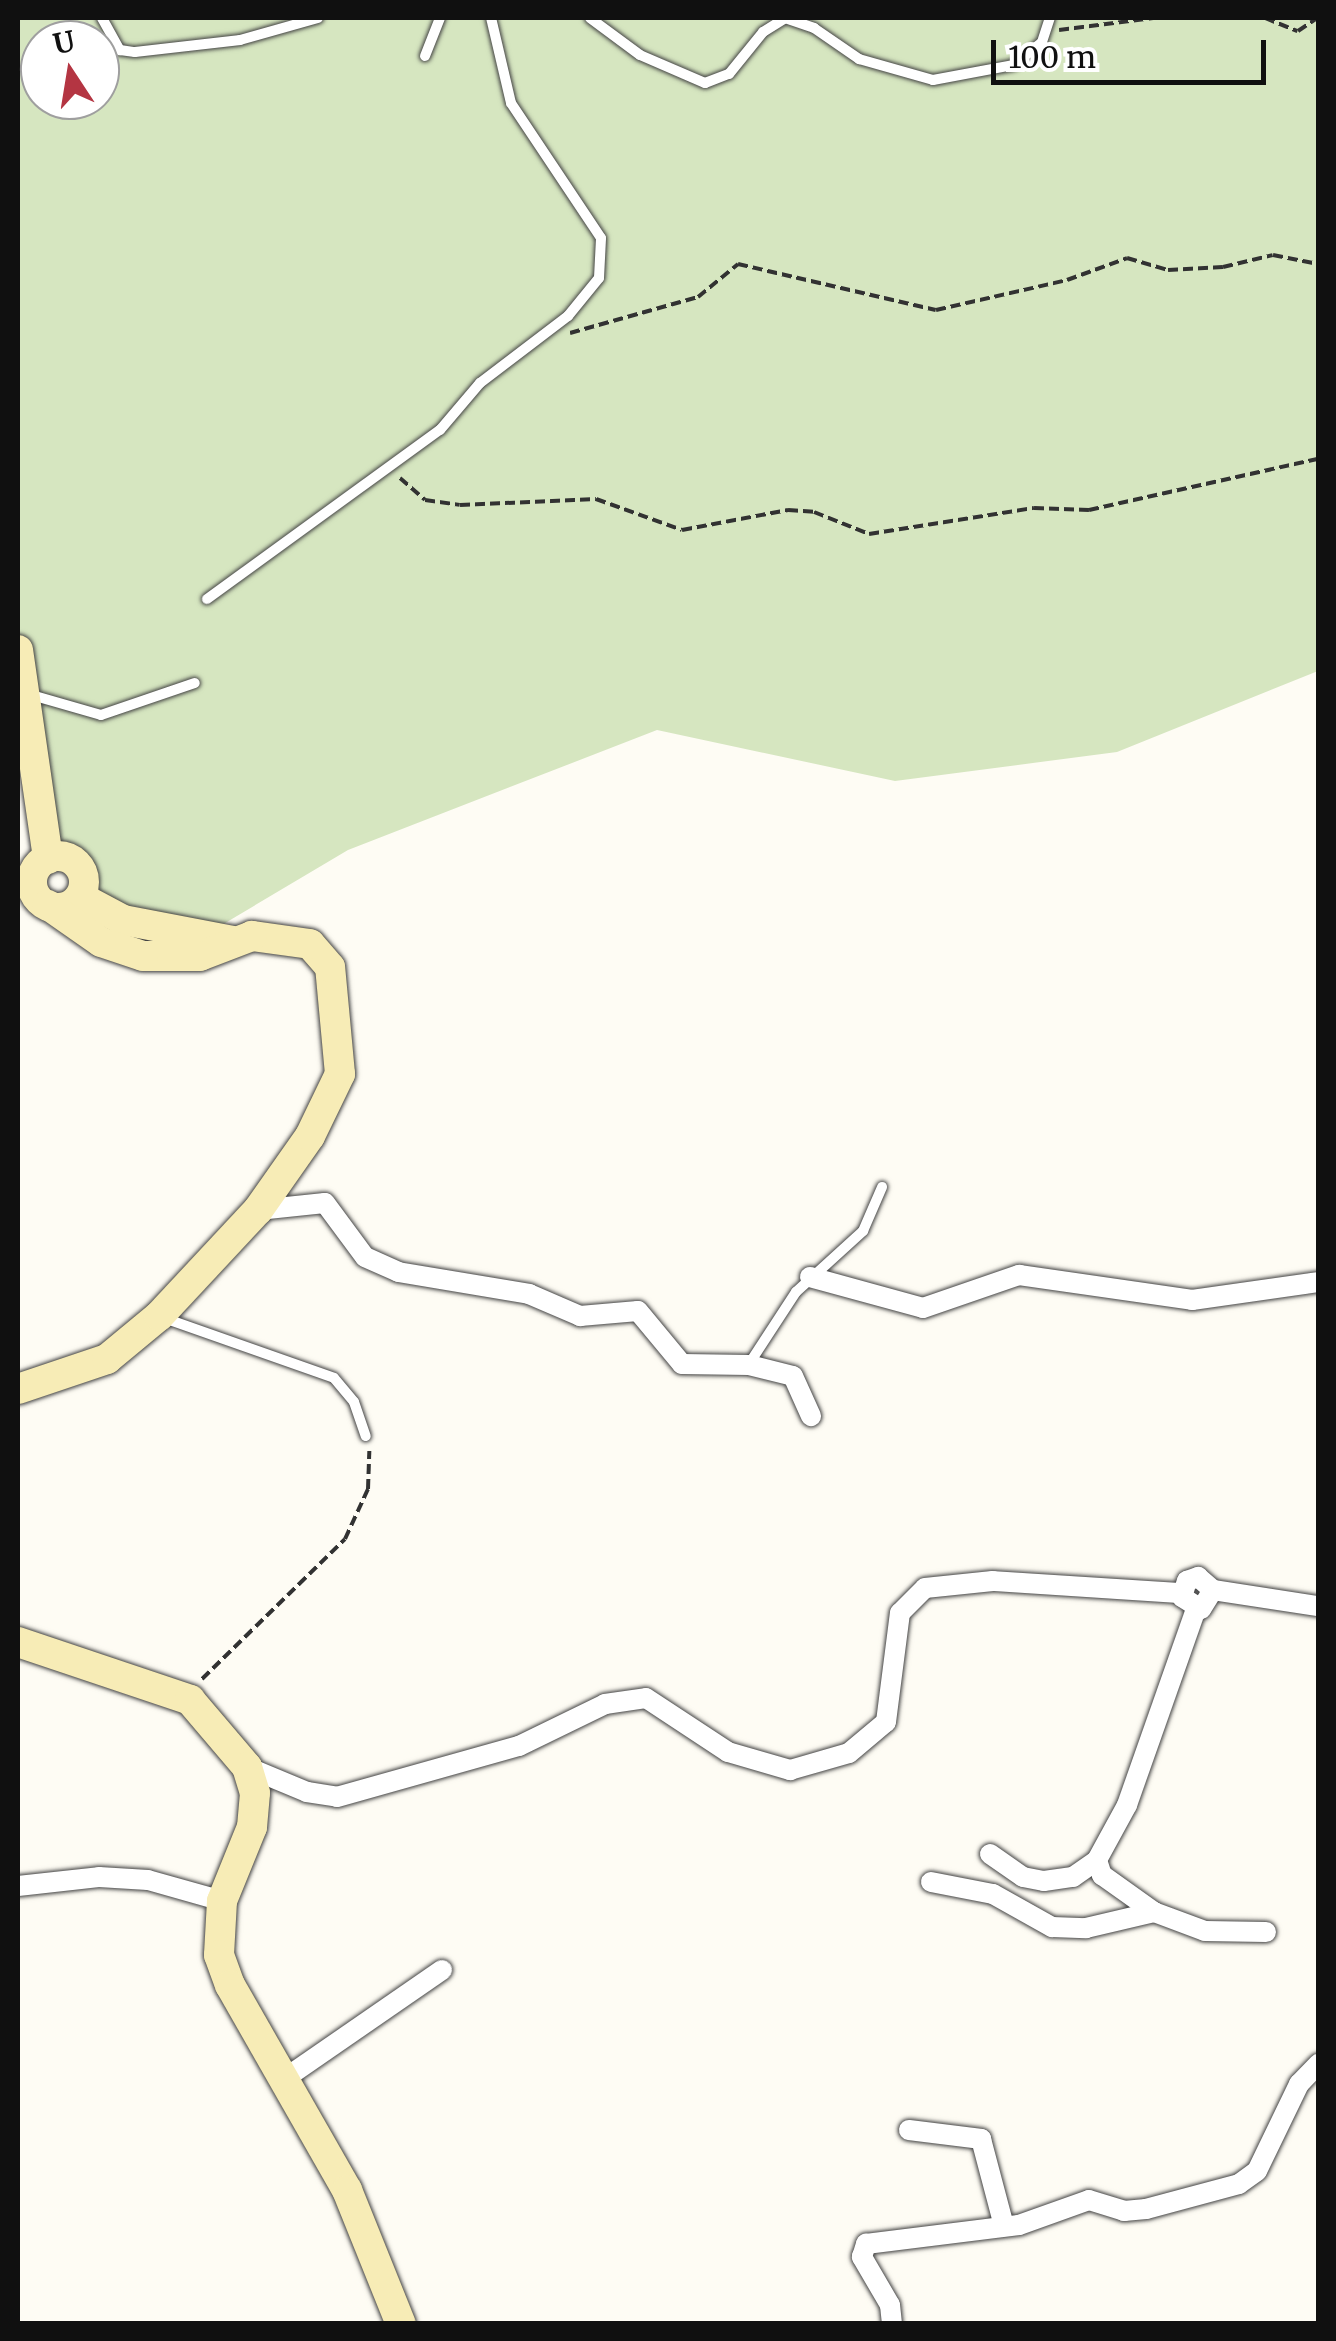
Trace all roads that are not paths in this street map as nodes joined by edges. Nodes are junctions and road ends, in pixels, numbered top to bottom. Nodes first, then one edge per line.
1 (102, 18) edge
2 (318, 18) edge
3 (440, 18) edge
4 (590, 18) edge
5 (1050, 18) edge
6 (496, 20) edge
7 (425, 56) dead end
8 (207, 599) dead end
9 (18, 650) edge
10 (195, 683) dead end
11 (28, 694) junction
12 (48, 859) junction
13 (80, 897) junction
14 (48, 906) junction
15 (233, 942) junction
16 (882, 1187) dead end
17 (258, 1210) junction
18 (810, 1276) junction
19 (1318, 1282) edge
20 (158, 1316) junction
21 (749, 1365) junction
22 (18, 1389) edge
23 (811, 1416) dead end
24 (366, 1436) road end
25 (1213, 1590) junction
26 (1182, 1592) junction
27 (1318, 1606) edge
28 (1196, 1609) junction
29 (18, 1642) edge
30 (247, 1766) junction
31 (990, 1854) dead end
32 (1097, 1860) junction
33 (932, 1882) dead end
34 (18, 1886) edge
35 (222, 1901) junction
36 (1154, 1912) junction
37 (1266, 1932) dead end
38 (442, 1970) dead end
39 (1318, 2064) edge
40 (284, 2079) junction
41 (908, 2130) dead end
42 (1004, 2226) junction
43 (401, 2324) edge
44 (892, 2324) edge

1 - 2 lane
3 - 7 lane
4 - 5 lane
6 - 8 lane
9 - 11 main road
10 - 11 lane
11 - 12 main road
12 - 13 main road
12 - 14 main road
13 - 14 main road
13 - 15 main road
14 - 15 main road
15 - 17 main road
16 - 18 lane
17 - 20 main road
17 - 21 street
18 - 19 street
18 - 21 lane
20 - 22 main road
20 - 24 lane
21 - 23 street
25 - 26 street
25 - 27 street
25 - 28 street
26 - 28 street
26 - 30 street
28 - 32 street
29 - 30 main road
30 - 35 main road
31 - 32 street
32 - 36 street
33 - 36 street
34 - 35 street
35 - 40 main road
36 - 37 street
38 - 40 street
39 - 42 street
40 - 43 main road
41 - 42 street
42 - 44 street

